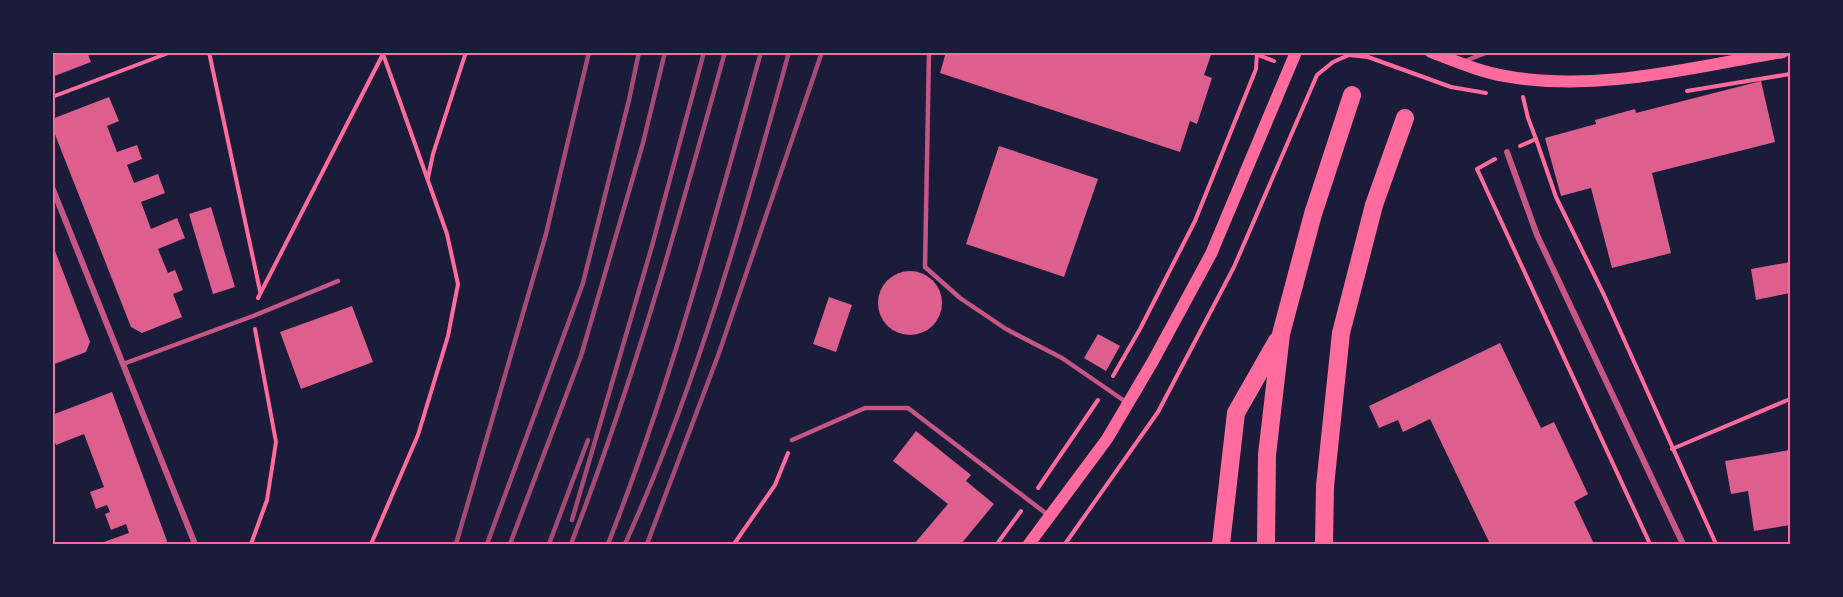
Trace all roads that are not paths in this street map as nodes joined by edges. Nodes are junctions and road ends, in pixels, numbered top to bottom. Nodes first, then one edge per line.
1 (929, 52) edge
2 (1296, 52) edge
3 (1431, 52) edge
4 (1488, 52) edge
5 (1783, 52) edge
6 (1460, 63) junction
7 (1352, 95) dead end
8 (1405, 118) dead end
9 (1506, 152) road end
10 (52, 187) edge
11 (338, 281) dead end
12 (1281, 334) junction
13 (123, 364) junction
14 (1128, 403) junction
15 (792, 440) road end
16 (1050, 517) junction
17 (195, 544) edge
18 (1029, 544) edge
19 (1221, 544) edge
20 (1266, 544) edge
21 (1324, 544) edge
22 (1683, 544) edge

1 - 14 lane
2 - 14 main road
3 - 6 main road
4 - 6 lane
5 - 6 main road
7 - 12 highway
8 - 21 highway
9 - 22 street
10 - 13 street
11 - 13 lane
12 - 19 highway
12 - 20 highway
13 - 17 street
14 - 16 main road
15 - 16 lane
16 - 18 main road

